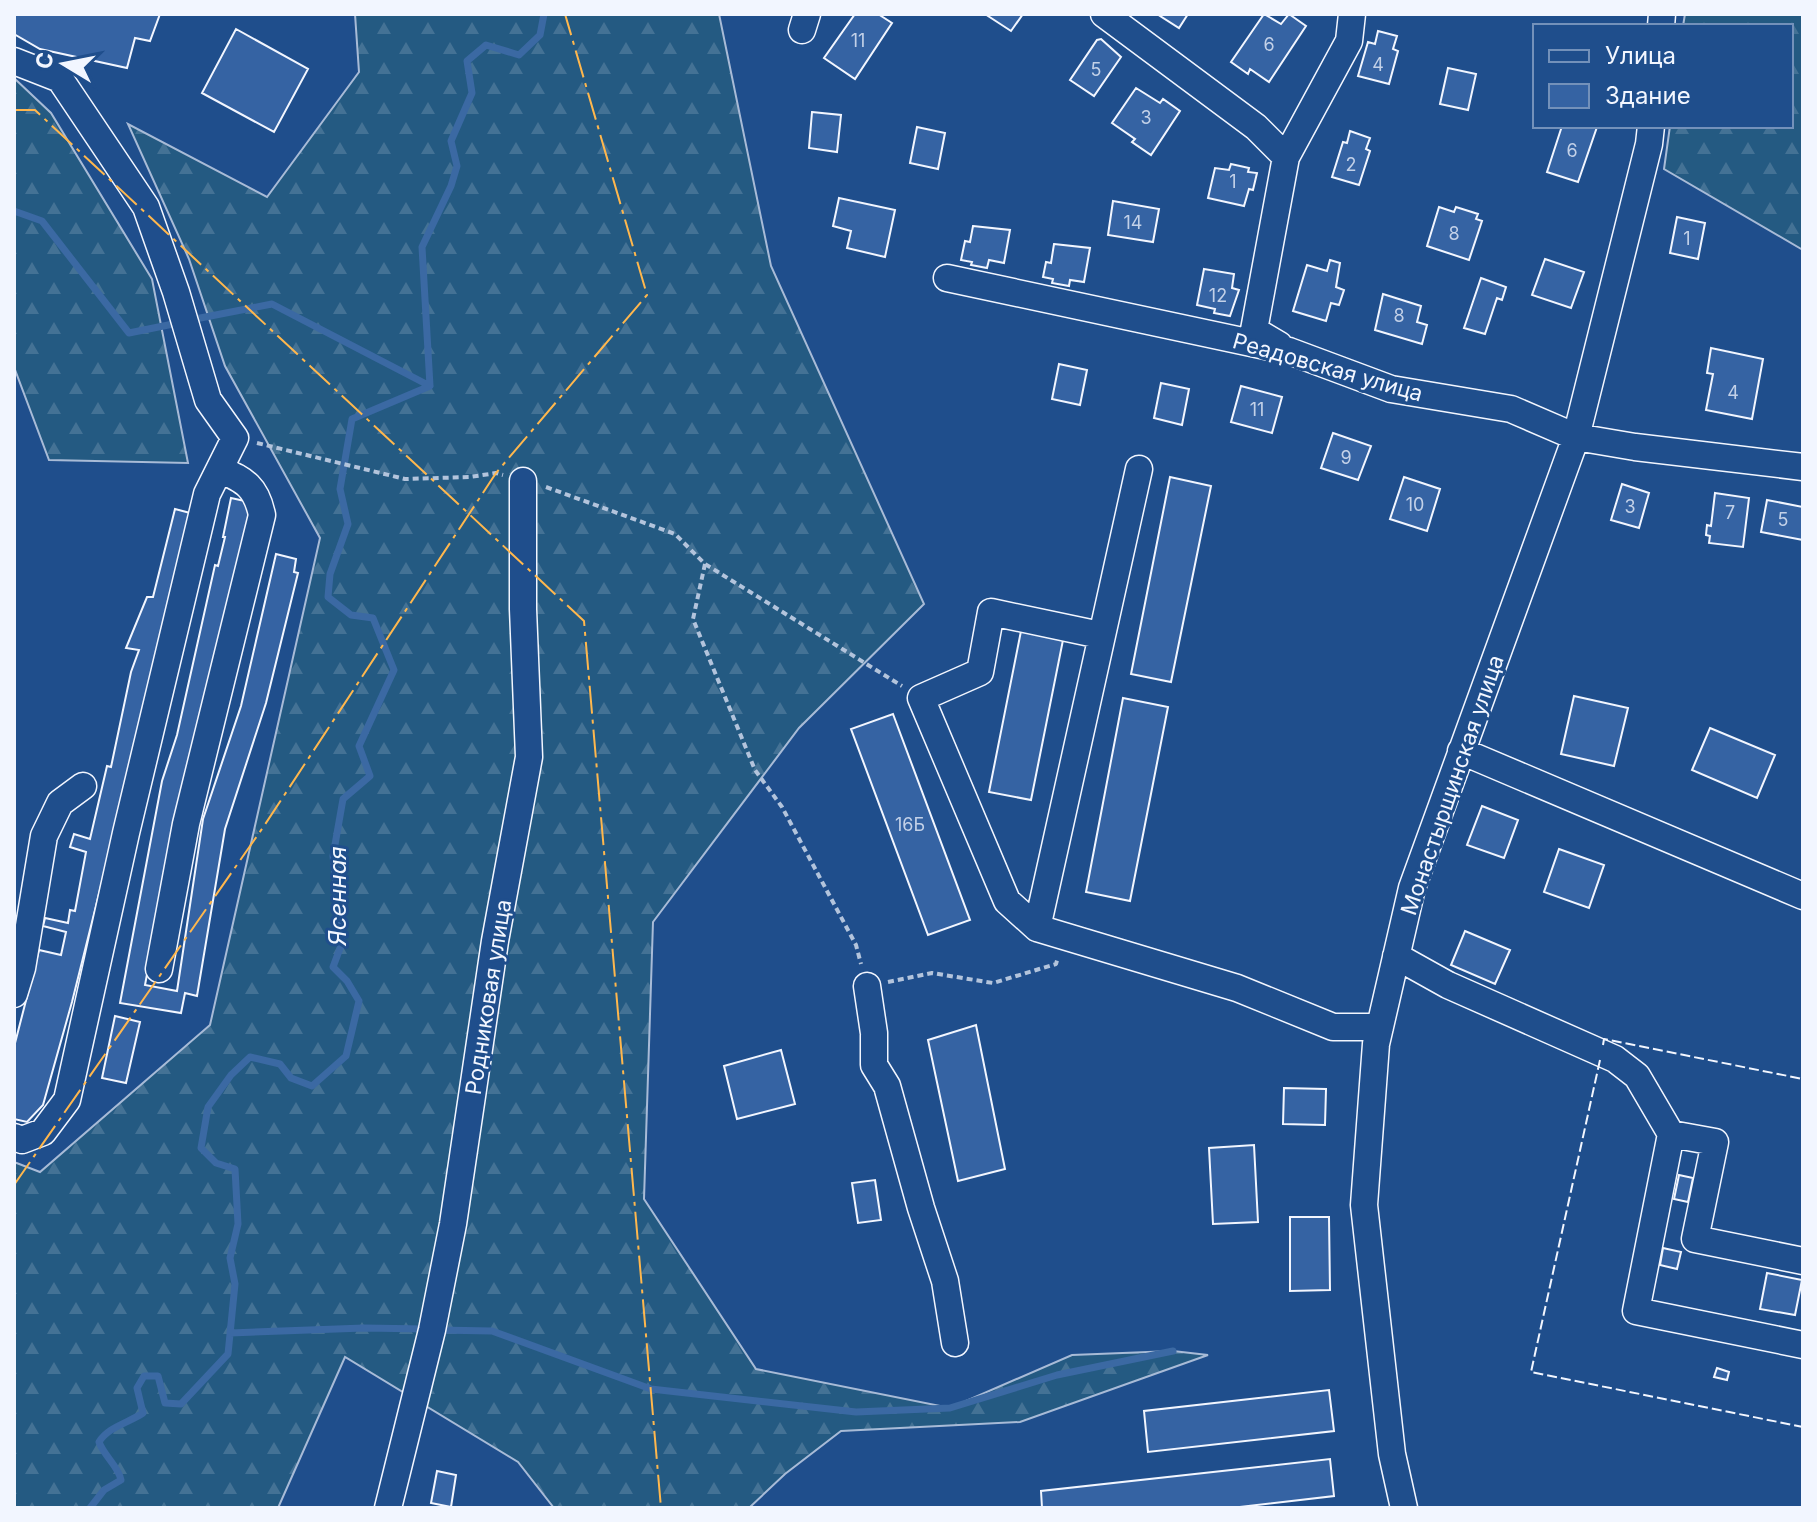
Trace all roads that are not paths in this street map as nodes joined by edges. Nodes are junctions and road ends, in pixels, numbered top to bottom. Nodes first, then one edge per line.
1 (1104, 14) edge
2 (1352, 14) edge
3 (14, 61) edge
4 (1651, 128) edge
5 (1286, 157) junction
6 (947, 278) dead end
7 (1289, 351) junction
8 (1576, 437) junction
9 (1803, 467) edge
10 (220, 469) junction
11 (1139, 469) dead end
12 (523, 481) road end
13 (1100, 635) junction
14 (1461, 751) junction
15 (83, 786) dead end
16 (1803, 896) edge
17 (1037, 928) junction
18 (1396, 956) junction
19 (159, 969) dead end
20 (867, 986) road end
21 (14, 994) edge
22 (1380, 1027) junction
23 (1671, 1134) junction
24 (14, 1137) edge
25 (1803, 1261) edge
26 (955, 1343) dead end
27 (1803, 1345) edge
28 (388, 1508) edge
29 (1404, 1508) edge

1 - 5 street
2 - 5 street
3 - 10 street
4 - 8 street, Монастырщинская улица
5 - 7 street
6 - 7 street, Реадовская улица
7 - 8 street, Реадовская улица
8 - 9 street, Реадовская улица
8 - 14 street, Монастырщинская улица
10 - 19 street
10 - 24 street
11 - 13 street
12 - 28 street, Родниковая улица
13 - 17 street
13 - 17 street
14 - 16 street
14 - 18 street, Монастырщинская улица
15 - 21 street
17 - 22 street
18 - 22 street, Монастырщинская улица
18 - 23 street
20 - 26 street
22 - 29 street, Монастырщинская улица
23 - 25 street
23 - 27 street

